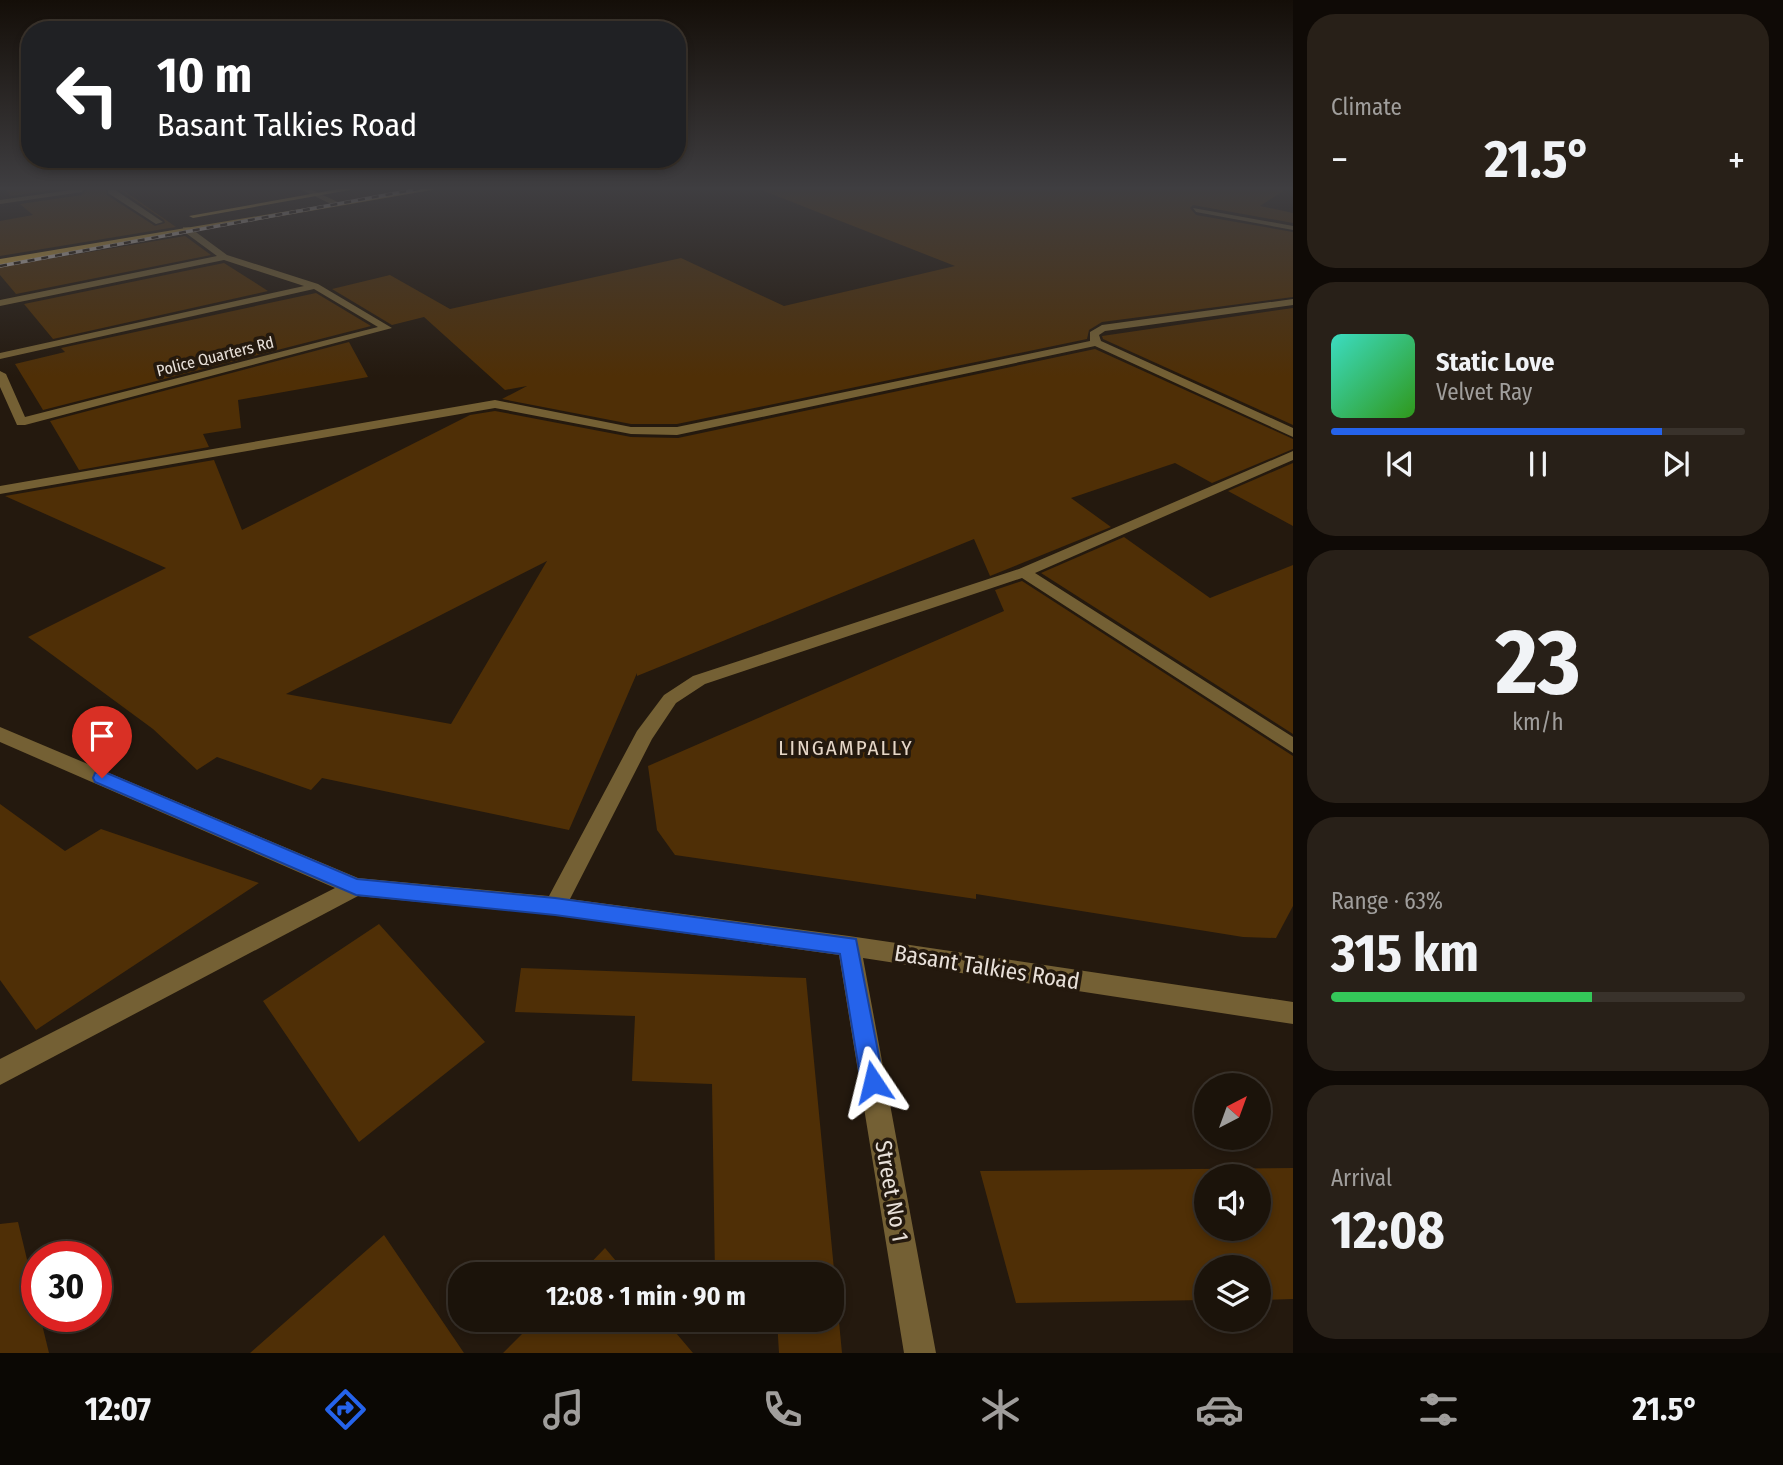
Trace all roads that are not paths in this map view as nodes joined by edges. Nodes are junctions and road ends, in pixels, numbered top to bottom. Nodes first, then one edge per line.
1 (52, 251) edge
2 (217, 251) edge
3 (224, 257) junction
4 (0, 262) edge
5 (315, 286) junction
6 (1293, 302) edge
7 (0, 303) edge
8 (1096, 343) junction
9 (0, 356) edge
10 (0, 373) edge
11 (1293, 433) edge
12 (1293, 455) edge
13 (0, 490) edge
14 (1024, 572) junction
15 (0, 734) edge
16 (1293, 746) edge
17 (356, 887) junction
18 (555, 906) junction
19 (849, 946) junction
20 (1293, 1013) edge
21 (0, 1073) edge
22 (920, 1353) edge

1 - 4 main road
2 - 3 street, Police Quarters Rd
3 - 5 street, Police Quarters Rd
3 - 7 street
5 - 9 street
5 - 10 street, Police Quarters Rd
6 - 8 street
8 - 11 street
8 - 13 street
12 - 14 street
14 - 16 street
14 - 18 street
15 - 17 street, Basant Talkies Road
17 - 18 street, Basant Talkies Road
17 - 21 street
18 - 19 street, Basant Talkies Road
19 - 20 street, Basant Talkies Road
19 - 22 street, Street No 1

